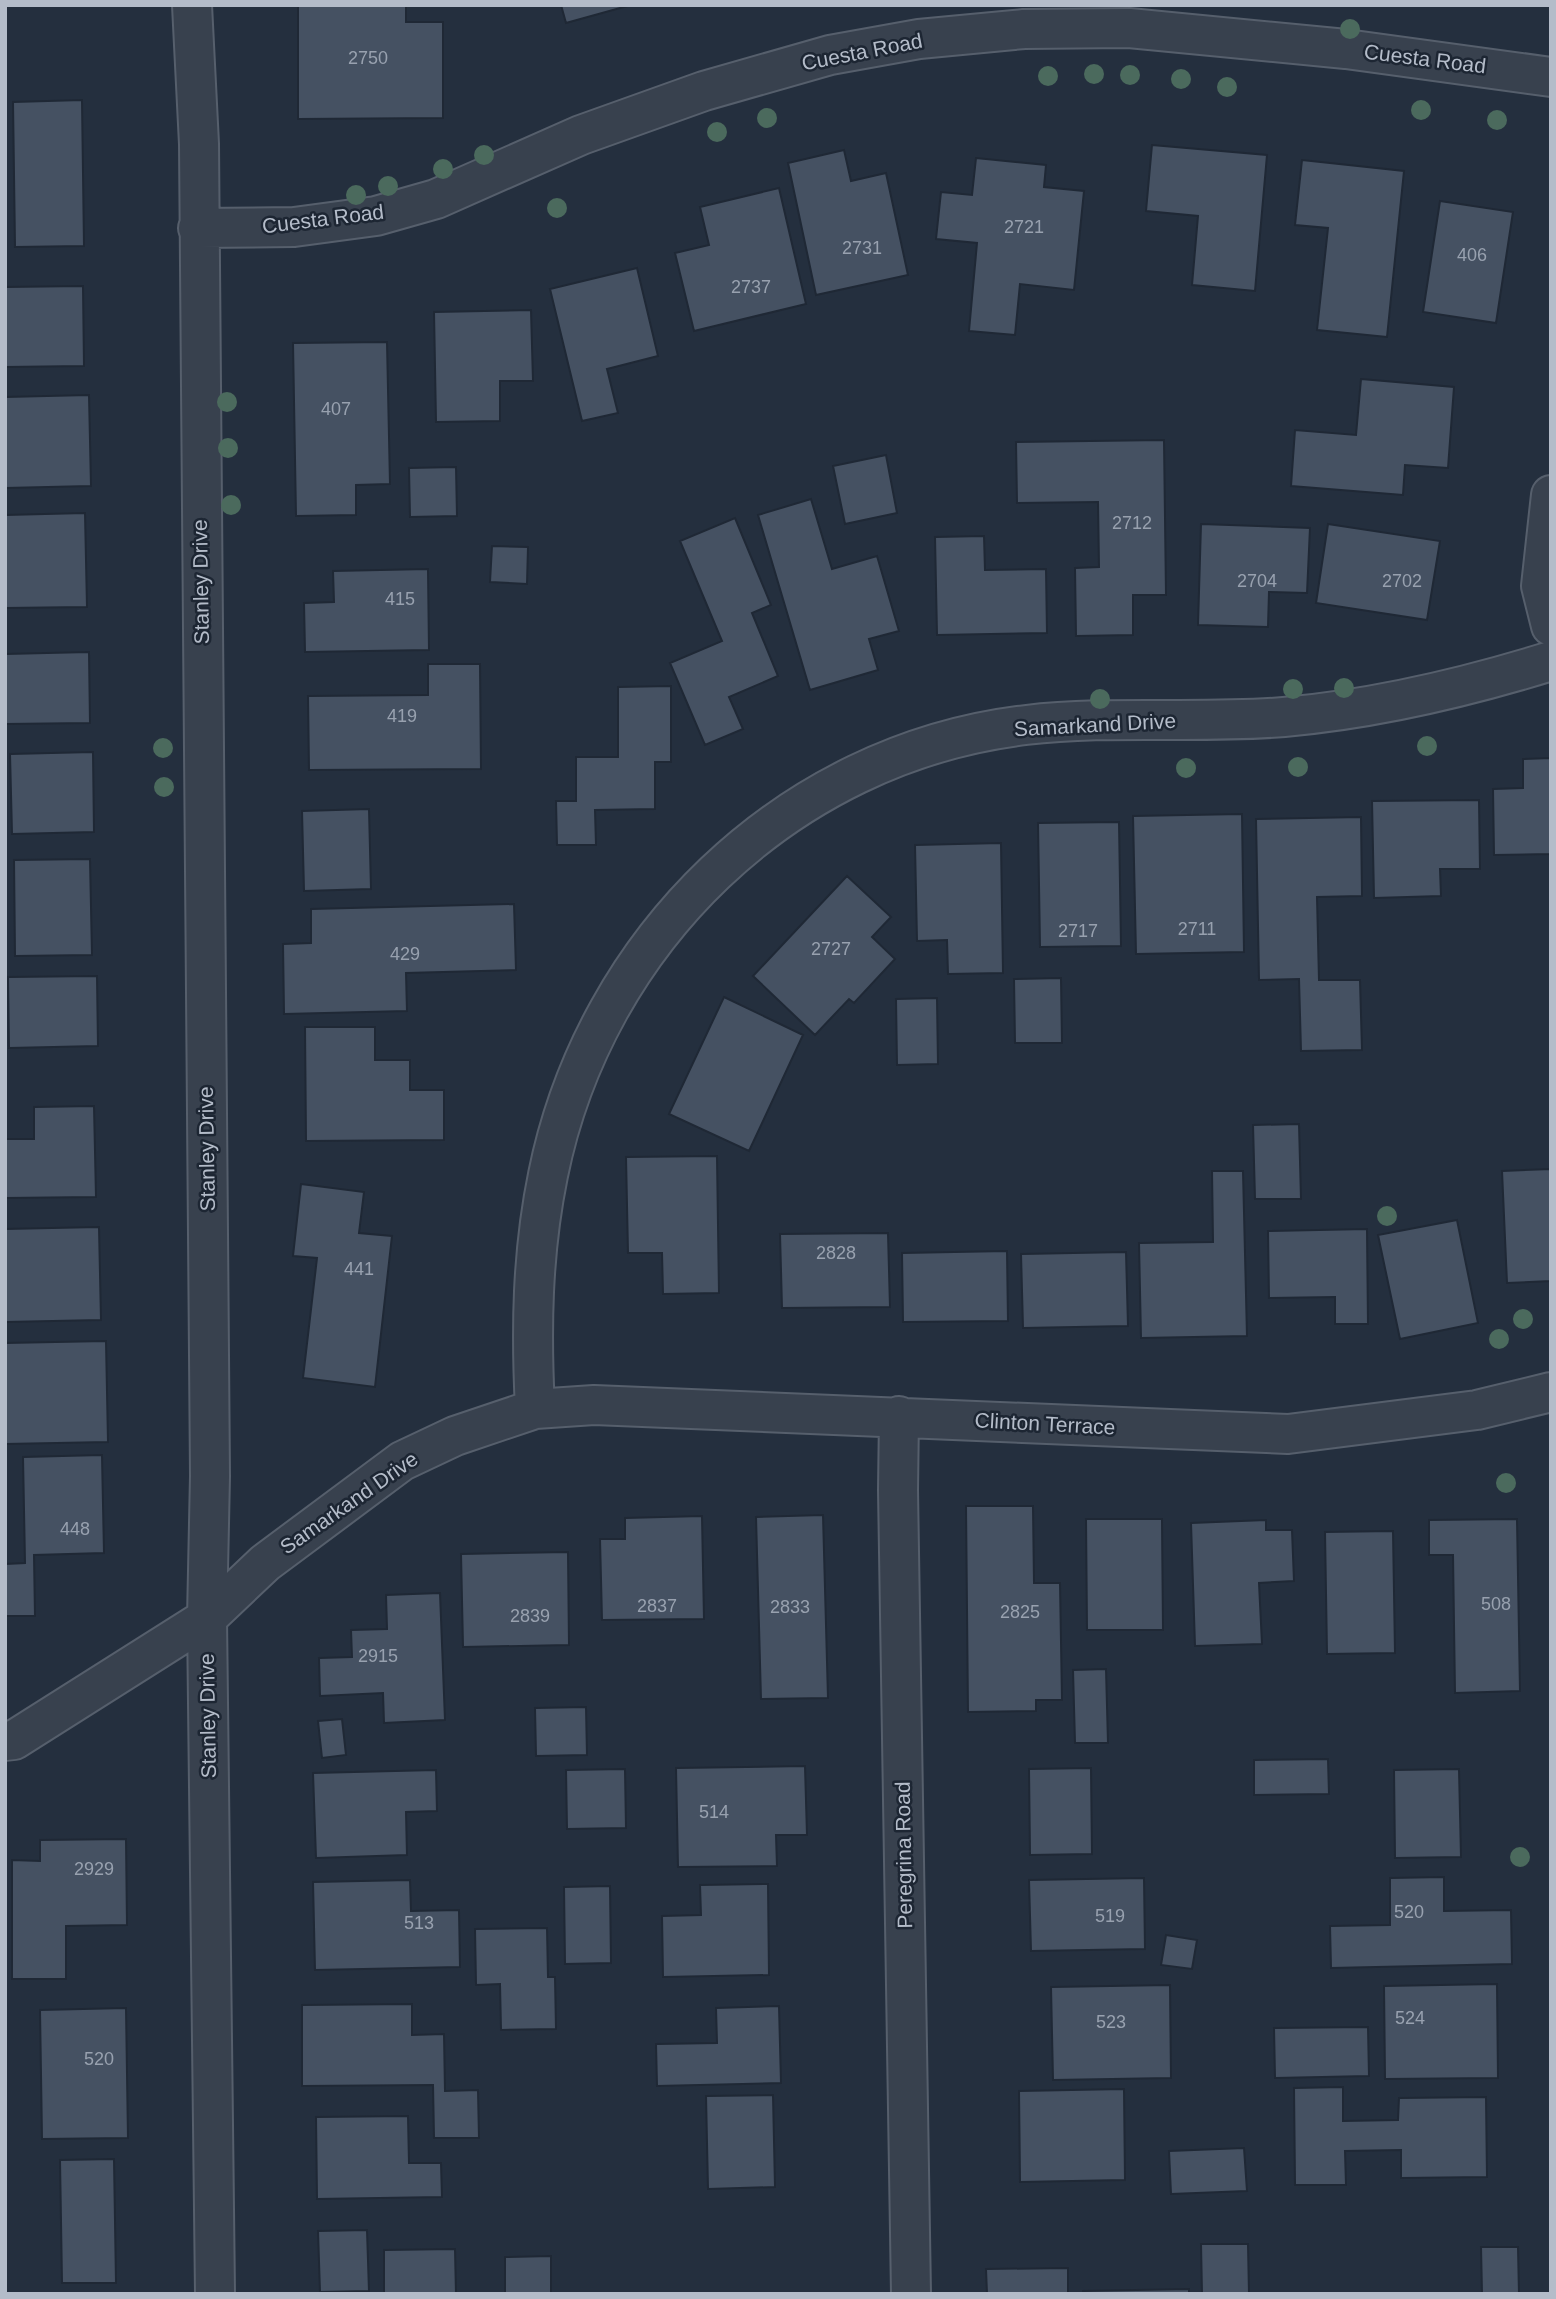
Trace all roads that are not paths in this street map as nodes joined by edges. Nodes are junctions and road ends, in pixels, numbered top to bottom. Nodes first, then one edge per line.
1 (192, 5) edge
2 (1551, 77) edge
3 (198, 228) junction
4 (1551, 495) edge
5 (1551, 626) edge
6 (1551, 662) edge
7 (1551, 1392) edge
8 (536, 1409) junction
9 (900, 1416) junction
10 (207, 1618) junction
11 (5, 1741) edge
12 (215, 2294) edge
13 (911, 2294) edge

1 - 3 street, Stanley Drive
2 - 3 street, Cuesta Road
3 - 10 street, Stanley Drive
4 - 5 street
6 - 8 street, Samarkand Drive
7 - 9 street, Clinton Terrace
8 - 9 street, Clinton Terrace
8 - 10 street, Samarkand Drive
9 - 13 street, Peregrina Road
10 - 11 street, Samarkand Drive
10 - 12 street, Stanley Drive

